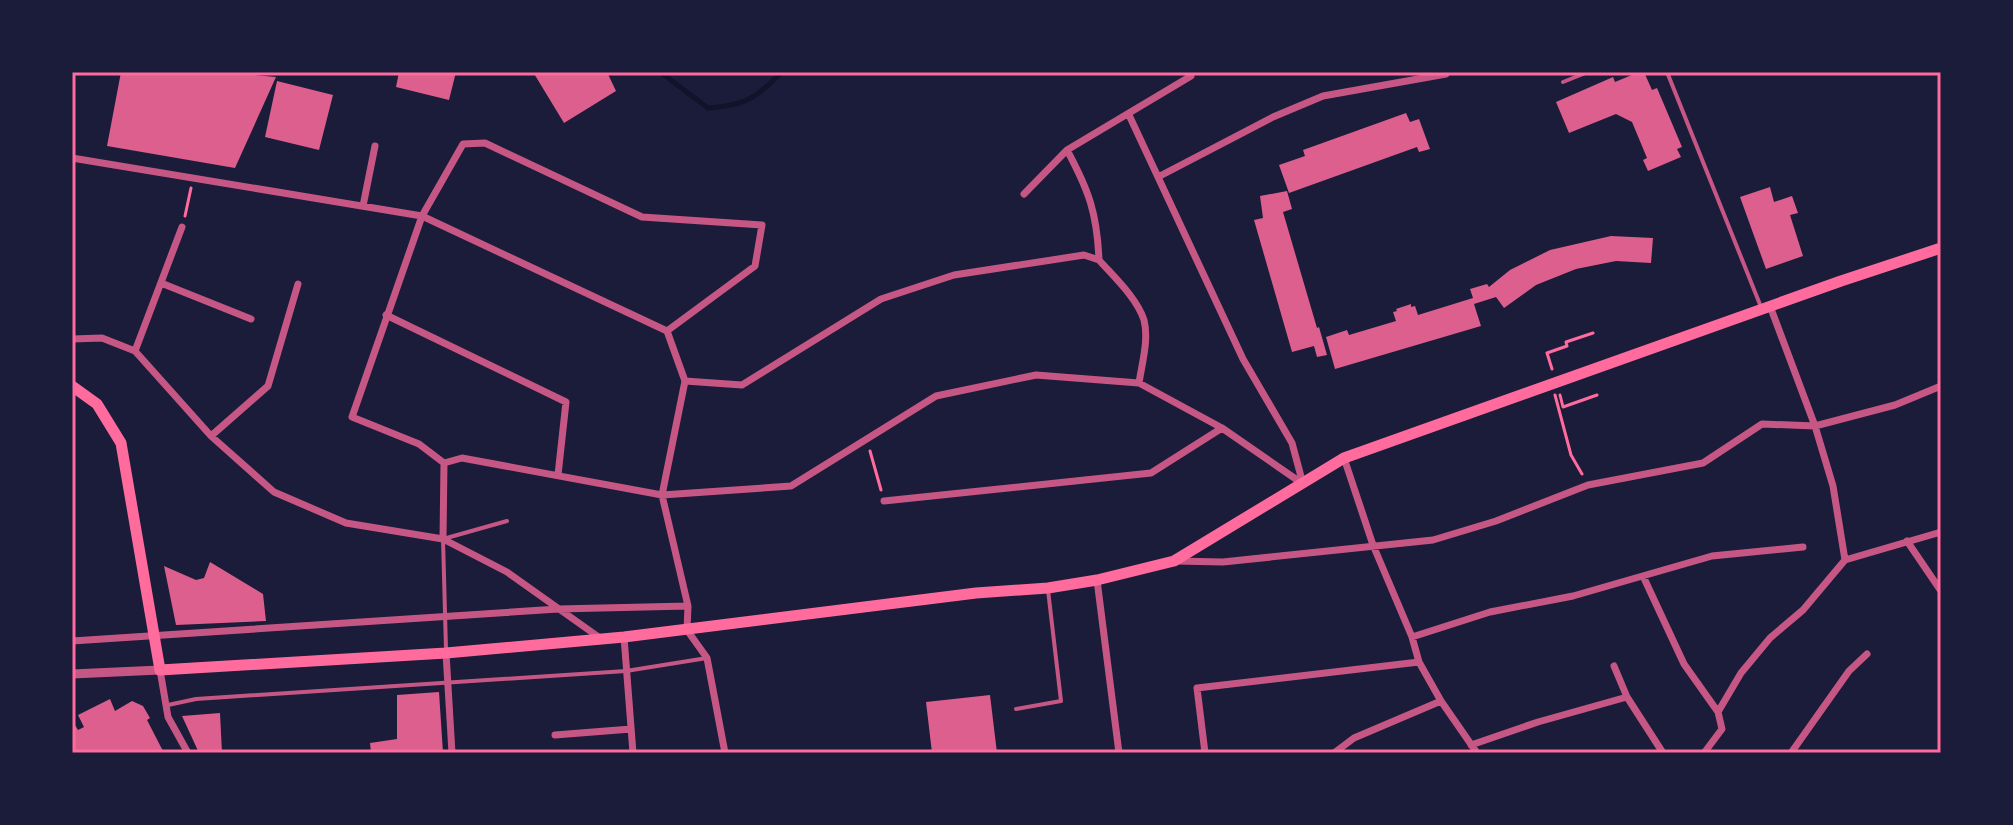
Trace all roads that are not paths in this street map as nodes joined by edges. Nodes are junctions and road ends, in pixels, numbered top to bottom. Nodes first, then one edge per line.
1 (1181, 72) edge
2 (1588, 72) edge
3 (1667, 72) edge
4 (1446, 74) dead end
5 (1563, 82) dead end
6 (1129, 115) junction
7 (375, 146) dead end
8 (1067, 150) junction
9 (72, 158) edge
10 (1158, 177) junction
11 (1024, 194) dead end
12 (363, 206) junction
13 (422, 216) junction
14 (182, 227) road end
15 (1941, 248) edge
16 (1099, 260) junction
17 (161, 283) junction
18 (298, 284) dead end
19 (1766, 308) junction
20 (386, 315) junction
21 (251, 319) dead end
22 (667, 331) junction
23 (72, 339) edge
24 (135, 351) junction
25 (685, 381) junction
26 (1139, 383) junction
27 (72, 386) edge
28 (1941, 386) edge
29 (1815, 426) junction
30 (1222, 428) junction
31 (211, 436) junction
32 (1344, 458) junction
33 (444, 463) junction
34 (558, 475) junction
35 (1303, 484) junction
36 (662, 495) junction
37 (884, 501) road end
38 (507, 521) dead end
39 (1941, 532) edge
40 (443, 539) junction
41 (1907, 541) junction
42 (1373, 545) junction
43 (1803, 547) dead end
44 (1845, 560) junction
45 (1174, 561) junction
46 (1643, 576) junction
47 (1097, 580) junction
48 (1048, 588) junction
49 (1941, 591) edge
50 (688, 606) junction
51 (558, 609) junction
52 (445, 617) junction
53 (687, 630) junction
54 (155, 635) junction
55 (624, 637) junction
56 (1412, 637) junction
57 (602, 639) junction
58 (72, 641) edge
59 (446, 653) junction
60 (1867, 654) dead end
61 (707, 658) junction
62 (1419, 662) junction
63 (1614, 666) dead end
64 (160, 670) junction
65 (626, 671) junction
66 (72, 674) edge
67 (448, 683) junction
68 (1627, 697) junction
69 (1441, 701) junction
70 (166, 705) junction
71 (1016, 709) dead end
72 (1718, 712) junction
73 (631, 729) junction
74 (555, 735) dead end
75 (1471, 745) junction
76 (188, 753) edge
77 (452, 753) edge
78 (633, 753) edge
79 (725, 753) edge
80 (1119, 753) edge
81 (1205, 753) edge
82 (1334, 753) edge
83 (1477, 753) edge
84 (1663, 753) edge
85 (1704, 753) edge
86 (1791, 753) edge

1 - 6 street
2 - 5 lane
3 - 19 lane
4 - 10 street
6 - 8 street
6 - 10 street
7 - 12 street
8 - 11 street
8 - 16 street
9 - 12 street
10 - 35 street
12 - 13 street
13 - 20 street
13 - 22 street
13 - 22 street
14 - 17 street
15 - 19 main road
16 - 25 street
16 - 26 street
17 - 21 street
17 - 24 street
18 - 31 street
19 - 29 street
19 - 32 main road
20 - 33 street
20 - 34 street
22 - 25 street
23 - 24 street
24 - 31 street
25 - 36 street
26 - 30 street
26 - 36 street
27 - 54 main road
28 - 29 street
29 - 42 street
29 - 44 street
30 - 35 street
30 - 37 street
31 - 40 street
32 - 35 main road
32 - 42 street
33 - 34 street
33 - 40 street
34 - 36 street
35 - 45 main road
36 - 50 street
38 - 40 lane
39 - 41 street
40 - 51 street
40 - 52 lane
41 - 44 street
41 - 49 street
42 - 45 street
42 - 56 street
43 - 46 street
44 - 72 street
45 - 47 main road
46 - 56 street
46 - 72 street
47 - 48 main road
47 - 80 street
48 - 53 main road
48 - 71 lane
50 - 51 street
50 - 53 street
51 - 52 street
51 - 57 street
52 - 54 street
52 - 59 lane
53 - 55 main road
53 - 61 street
54 - 58 street
54 - 64 main road
55 - 57 main road
55 - 65 street
56 - 62 street
57 - 59 main road
59 - 64 main road
59 - 67 street
60 - 86 street
61 - 65 lane
61 - 79 street
62 - 69 street
62 - 81 street
63 - 68 street
64 - 66 street
64 - 70 street
65 - 67 lane
65 - 73 street
67 - 70 lane
67 - 77 street
68 - 75 street
68 - 84 street
69 - 75 street
69 - 82 street
70 - 76 street
72 - 85 street
73 - 74 street
73 - 78 street
75 - 83 street

